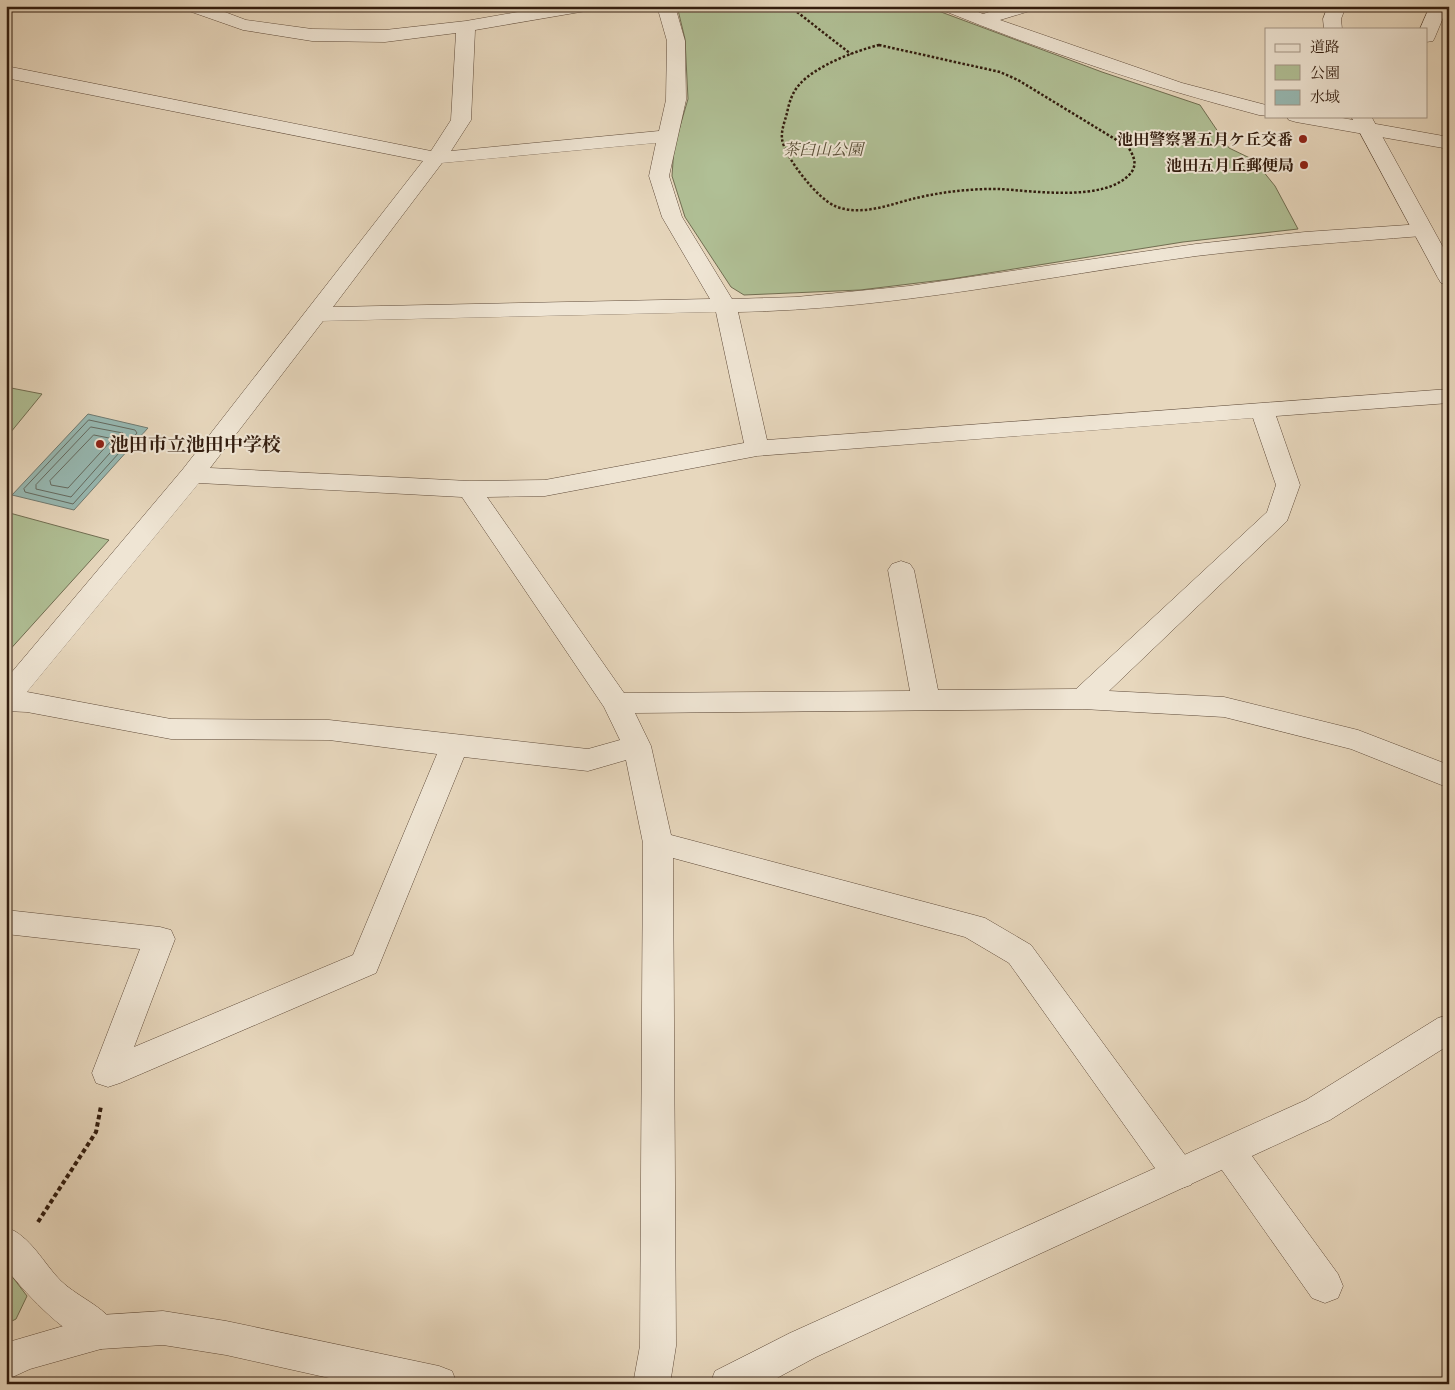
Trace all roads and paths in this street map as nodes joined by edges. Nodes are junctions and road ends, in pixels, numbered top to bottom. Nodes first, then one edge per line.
1 (192, 6) edge
2 (586, 6) edge
3 (666, 6) edge
4 (809, 6) edge
5 (948, 6) edge
6 (1027, 6) edge
7 (1338, 6) edge
8 (1438, 6) edge
9 (982, 20) junction
10 (466, 26) junction
11 (1334, 28) edge
12 (1428, 33) edge
13 (851, 54) junction
14 (6, 72) edge
15 (1265, 111) edge
16 (1315, 118) edge
17 (1364, 123) edge
18 (667, 136) junction
19 (1449, 143) edge
20 (436, 158) junction
21 (1422, 230) junction
22 (1449, 278) edge
23 (725, 305) junction
24 (315, 314) junction
25 (1449, 396) edge
26 (1262, 410) junction
27 (757, 448) junction
28 (192, 474) junction
29 (470, 489) junction
30 (901, 570) dead end
31 (6, 691) edge
32 (926, 700) junction
33 (1083, 700) junction
34 (6, 701) edge
35 (616, 703) junction
36 (455, 746) junction
37 (637, 746) junction
38 (1449, 777) edge
39 (658, 843) junction
40 (6, 922) edge
41 (1449, 1028) edge
42 (108, 1073) junction
43 (1229, 1152) junction
44 (1179, 1174) junction
45 (12, 1249) edge
46 (1325, 1286) dead end
47 (101, 1332) junction
48 (6, 1362) edge
49 (439, 1384) edge
50 (651, 1384) edge
51 (728, 1384) edge

1 - 10 street
2 - 10 street
3 - 18 street
4 - 13 path
5 - 9 street
6 - 9 street
7 - 11 street
8 - 12 street
9 - 15 street
10 - 20 street
13 - 13 path
14 - 20 street
16 - 17 street
17 - 19 street
17 - 21 street
18 - 20 street
18 - 23 street
20 - 24 street
21 - 22 street
21 - 23 street
23 - 24 street
23 - 27 street
24 - 28 street
25 - 26 street
26 - 27 street
26 - 33 street
27 - 29 street
28 - 29 street
28 - 31 street
29 - 35 street
30 - 32 street
32 - 33 street
32 - 35 street
33 - 38 street
34 - 36 street
35 - 37 street
36 - 37 street
36 - 42 street
37 - 39 street
39 - 44 street
39 - 50 street
40 - 42 street
41 - 43 street
42 - 45 path
43 - 44 street
43 - 46 street
44 - 51 street
45 - 47 street
47 - 48 street
47 - 49 street

